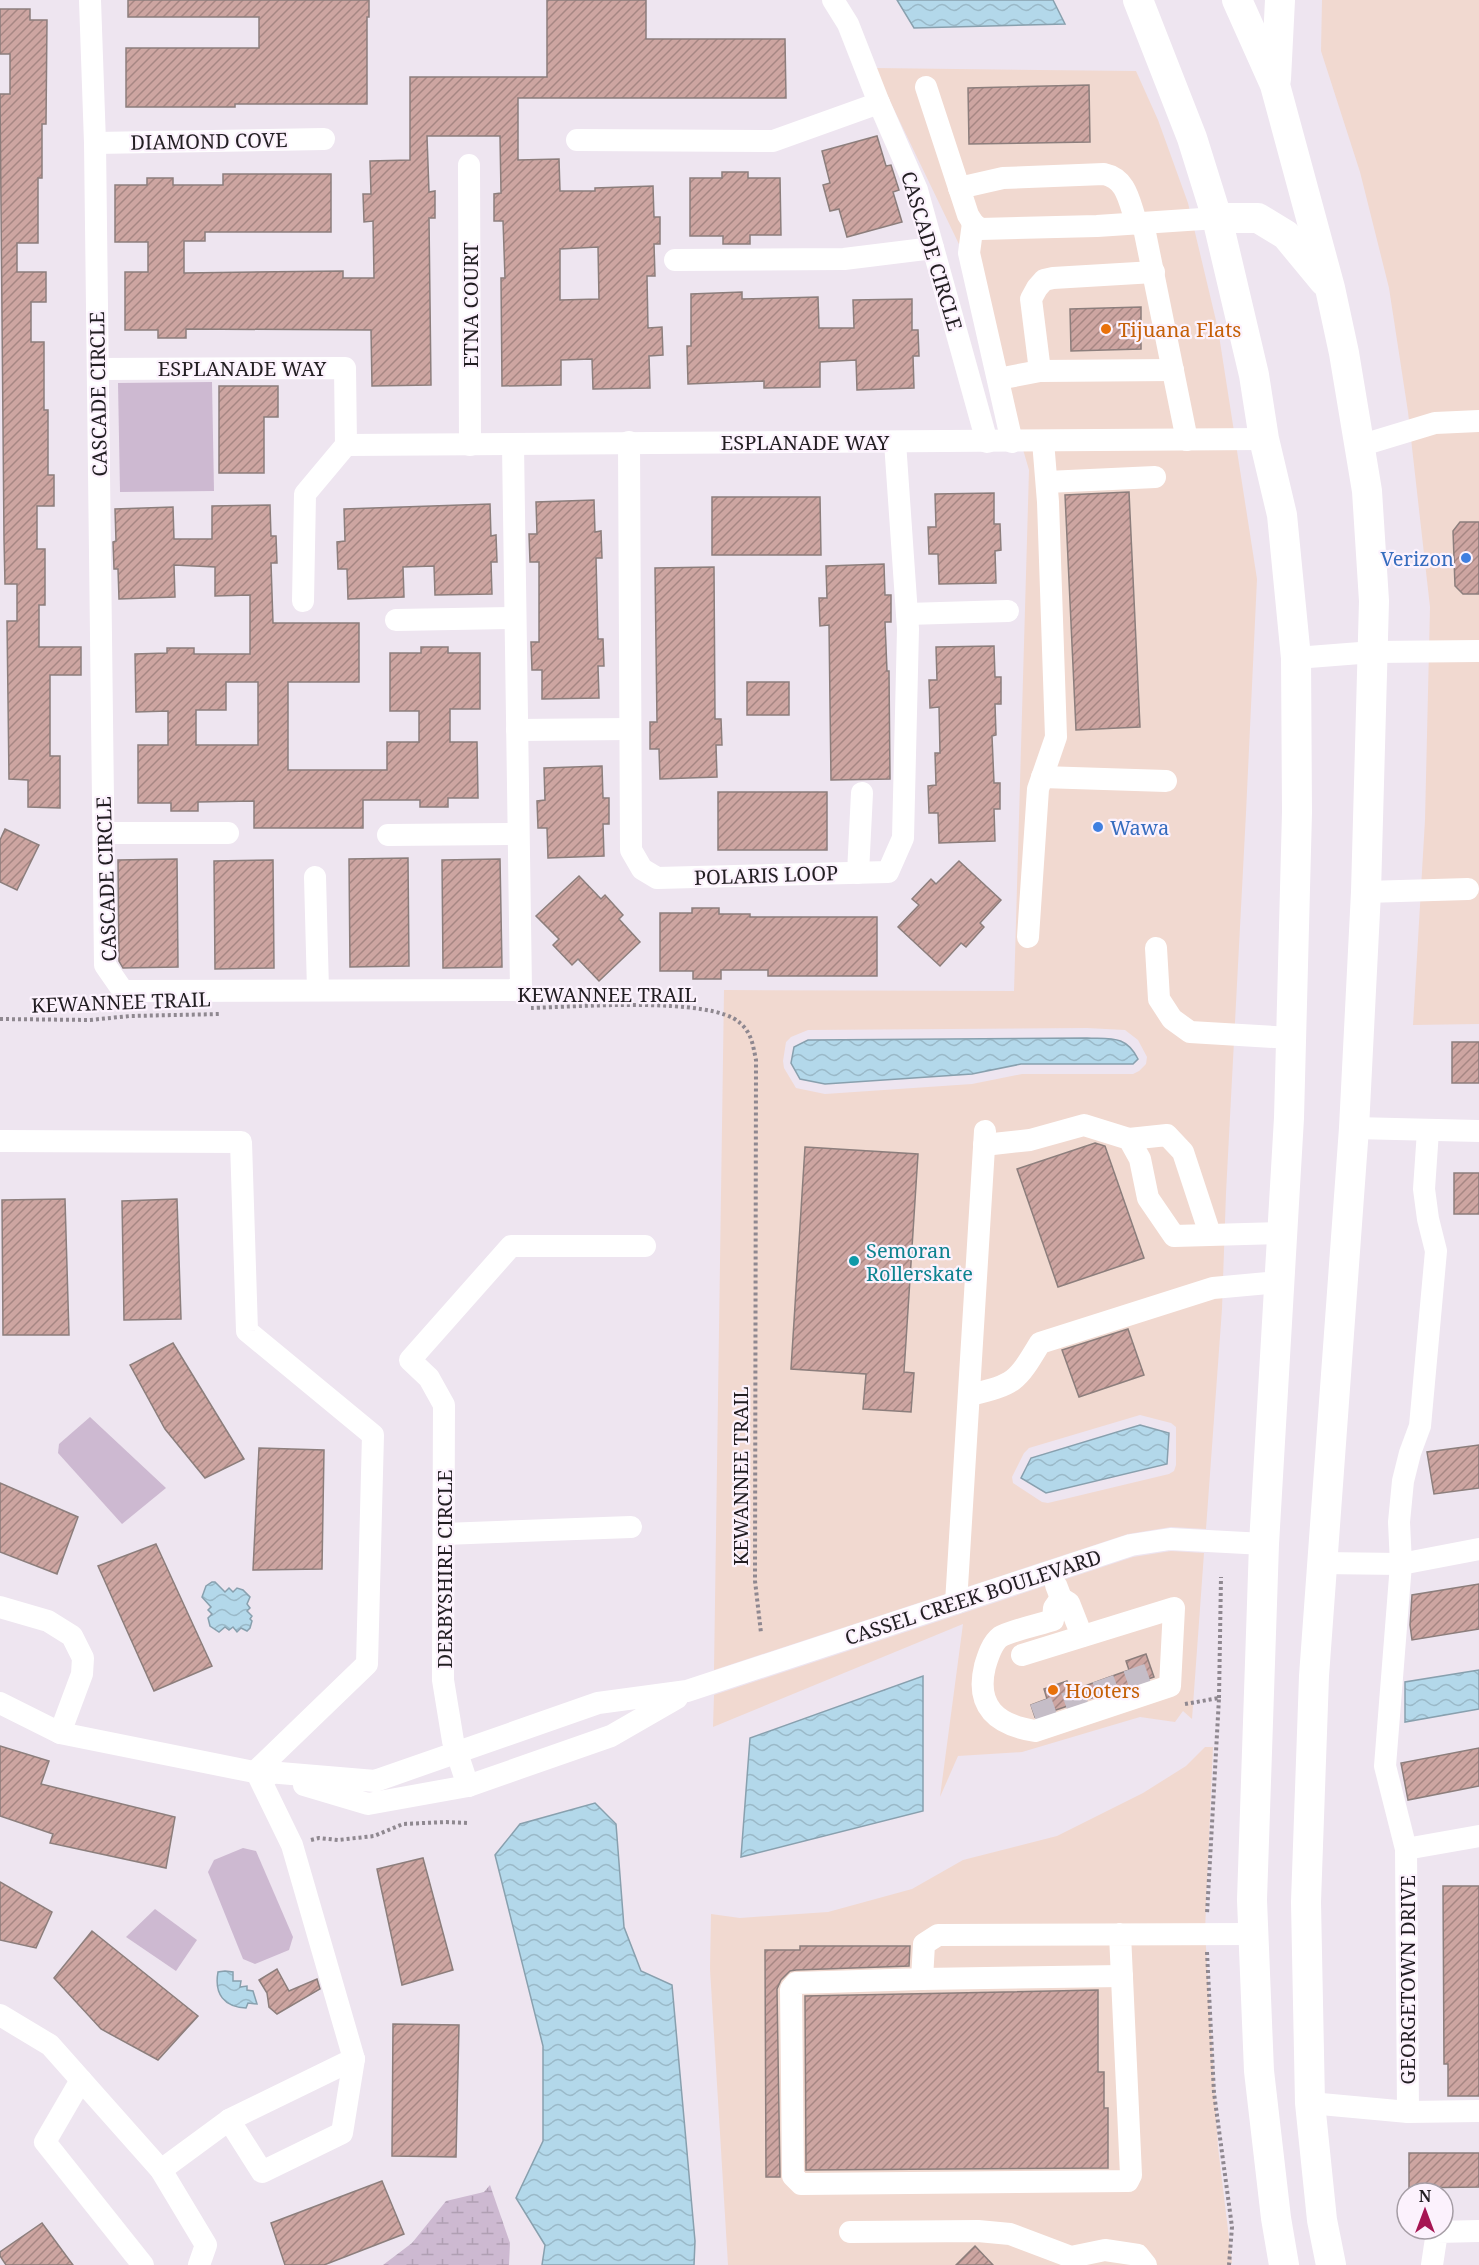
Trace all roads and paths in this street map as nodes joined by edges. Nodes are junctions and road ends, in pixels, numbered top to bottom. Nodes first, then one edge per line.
1 (90, 0) edge
2 (833, 0) edge
3 (1138, 0) edge
4 (1237, 0) edge
5 (1280, 0) edge
6 (1275, 84) junction
7 (926, 87) dead end
8 (879, 103) junction
9 (324, 139) dead end
10 (577, 140) dead end
11 (95, 143) junction
12 (469, 165) dead end
13 (959, 188) junction
14 (1217, 218) junction
15 (973, 223) junction
16 (1140, 224) junction
17 (933, 248) junction
18 (675, 260) dead end
19 (1154, 273) junction
20 (1330, 288) junction
21 (98, 369) junction
22 (1173, 370) junction
23 (1040, 371) junction
24 (998, 379) junction
25 (1479, 421) edge
26 (1264, 439) junction
27 (1187, 440) junction
28 (1043, 441) junction
29 (629, 442) junction
30 (895, 442) junction
31 (987, 442) junction
32 (1012, 442) junction
33 (470, 445) junction
34 (513, 445) junction
35 (346, 446) junction
36 (1359, 446) junction
37 (1155, 477) dead end
38 (1047, 482) junction
39 (303, 601) dead end
40 (1008, 611) dead end
41 (907, 614) junction
42 (515, 618) junction
43 (396, 620) dead end
44 (1479, 651) edge
45 (1373, 652) junction
46 (1296, 657) junction
47 (630, 729) junction
48 (517, 730) junction
49 (1042, 777) junction
50 (1166, 781) dead end
51 (862, 793) dead end
52 (104, 833) junction
53 (228, 833) dead end
54 (519, 834) junction
55 (388, 836) dead end
56 (858, 873) junction
57 (315, 877) dead end
58 (1468, 889) dead end
59 (1366, 892) junction
60 (1028, 937) dead end
61 (1156, 948) dead end
62 (318, 990) junction
63 (529, 1008) dead end
64 (224, 1014) dead end
65 (0, 1019) edge
66 (1291, 1038) junction
67 (1354, 1128) junction
68 (1428, 1131) junction
69 (1479, 1131) edge
70 (1129, 1139) junction
71 (0, 1141) edge
72 (1210, 1233) junction
73 (1282, 1233) junction
74 (645, 1246) dead end
75 (1279, 1282) junction
76 (970, 1395) junction
77 (631, 1527) dead end
78 (444, 1534) junction
79 (1264, 1544) junction
80 (1479, 1549) edge
81 (1322, 1563) junction
82 (1401, 1564) junction
83 (1051, 1571) junction
84 (1221, 1577) dead end
85 (1060, 1598) junction
86 (956, 1603) junction
87 (0, 1607) edge
88 (761, 1633) dead end
89 (1082, 1636) junction
90 (1022, 1655) dead end
91 (987, 1659) junction
92 (687, 1691) junction
93 (1219, 1698) junction
94 (0, 1703) edge
95 (1185, 1704) dead end
96 (1034, 1715) tunnel mouth
97 (60, 1733) junction
98 (457, 1754) junction
99 (256, 1771) junction
100 (468, 1786) junction
101 (469, 1823) dead end
102 (1479, 1836) edge
103 (292, 1845) junction
104 (1406, 1849) junction
105 (1207, 1918) dead end
106 (1120, 1934) junction
107 (1254, 1934) junction
108 (1207, 1952) dead end
109 (1122, 1976) junction
110 (922, 1979) junction
111 (0, 2015) edge
112 (354, 2059) junction
113 (81, 2080) junction
114 (1310, 2103) junction
115 (1479, 2111) edge
116 (1408, 2112) junction
117 (229, 2120) junction
118 (161, 2170) junction
119 (1479, 2231) edge
120 (850, 2232) dead end
121 (1073, 2261) edge
122 (143, 2265) edge
123 (199, 2265) edge
124 (1146, 2265) edge
125 (1229, 2265) edge
126 (1284, 2265) edge
127 (1331, 2265) edge
128 (1432, 2265) edge

1 - 11 street, CASCADE CIRCLE
2 - 8 street, CASCADE CIRCLE
3 - 14 main road
4 - 6 main road
5 - 6 main road
6 - 20 main road
7 - 13 street
8 - 10 street
8 - 17 street, CASCADE CIRCLE
9 - 11 street, DIAMOND COVE
11 - 21 street, CASCADE CIRCLE
12 - 33 street, ETNA COURT
13 - 15 street
13 - 16 street
14 - 16 street
14 - 20 main road
14 - 26 main road
15 - 16 street
15 - 24 street
16 - 19 street
17 - 18 street
17 - 31 street, CASCADE CIRCLE
19 - 22 street
19 - 23 street
20 - 36 main road
21 - 35 street, ESPLANADE WAY
21 - 52 street, CASCADE CIRCLE
22 - 23 street
22 - 27 street
23 - 24 street
24 - 32 street
25 - 36 street
26 - 27 street, ESPLANADE WAY
26 - 46 main road
27 - 28 street, ESPLANADE WAY
28 - 32 street, ESPLANADE WAY
28 - 38 street
29 - 30 street, ESPLANADE WAY
29 - 34 street, ESPLANADE WAY
29 - 47 street, POLARIS LOOP
30 - 31 street, ESPLANADE WAY
30 - 41 street, POLARIS LOOP
31 - 32 street, ESPLANADE WAY
33 - 34 street, ESPLANADE WAY
33 - 35 street, ESPLANADE WAY
34 - 42 street, CASCADE CIRCLE
35 - 39 street
36 - 45 main road
37 - 38 street
38 - 49 street
40 - 41 street
41 - 56 street, POLARIS LOOP
42 - 43 street
42 - 48 street, CASCADE CIRCLE
44 - 45 street
45 - 46 street
45 - 59 main road
46 - 66 main road
47 - 48 street
47 - 56 street, POLARIS LOOP
48 - 54 street, CASCADE CIRCLE
49 - 50 street
49 - 60 street
51 - 56 street
52 - 53 street
52 - 62 street, CASCADE CIRCLE
54 - 55 street
54 - 62 street, CASCADE CIRCLE
57 - 62 street
58 - 59 street
59 - 67 main road
61 - 66 street
63 - 88 path, KEWANNEE TRAIL
64 - 65 path, KEWANNEE TRAIL
66 - 73 main road
67 - 68 street
67 - 81 main road
68 - 69 street
68 - 82 street, GEORGETOWN DRIVE
70 - 72 street
70 - 72 street
70 - 76 street
71 - 99 street
72 - 73 street
73 - 75 main road
74 - 78 street, DERBYSHIRE CIRCLE
75 - 76 street
75 - 79 main road
76 - 86 street
77 - 78 street
78 - 98 street, DERBYSHIRE CIRCLE
79 - 83 street, CASSEL CREEK BOULEVARD
79 - 107 main road
80 - 82 street
81 - 82 street
81 - 114 main road
82 - 104 street, GEORGETOWN DRIVE
83 - 85 street
83 - 86 street, CASSEL CREEK BOULEVARD
84 - 93 path
85 - 89 street
85 - 91 street
86 - 92 street, CASSEL CREEK BOULEVARD
87 - 97 street
89 - 90 street
89 - 91 street
91 - 96 street
92 - 98 street, CASSEL CREEK BOULEVARD
92 - 100 street, CASSEL CREEK BOULEVARD
93 - 95 path
93 - 105 path
94 - 97 street
97 - 99 street
98 - 99 street, CASSEL CREEK BOULEVARD
98 - 100 street, DERBYSHIRE CIRCLE
99 - 100 street, CASSEL CREEK BOULEVARD
99 - 103 street
101 - 103 path
102 - 104 street, GEORGETOWN DRIVE
103 - 112 street
104 - 116 street, GEORGETOWN DRIVE
106 - 107 street
106 - 109 street
106 - 110 street
107 - 126 main road
108 - 125 path
109 - 110 street
109 - 110 street
111 - 113 street
112 - 117 street
112 - 117 street
113 - 118 street
113 - 122 street
114 - 116 street, GEORGETOWN DRIVE
114 - 127 main road
115 - 116 street, GEORGETOWN DRIVE
117 - 118 street
118 - 123 street
119 - 128 street
120 - 121 street
121 - 124 street

